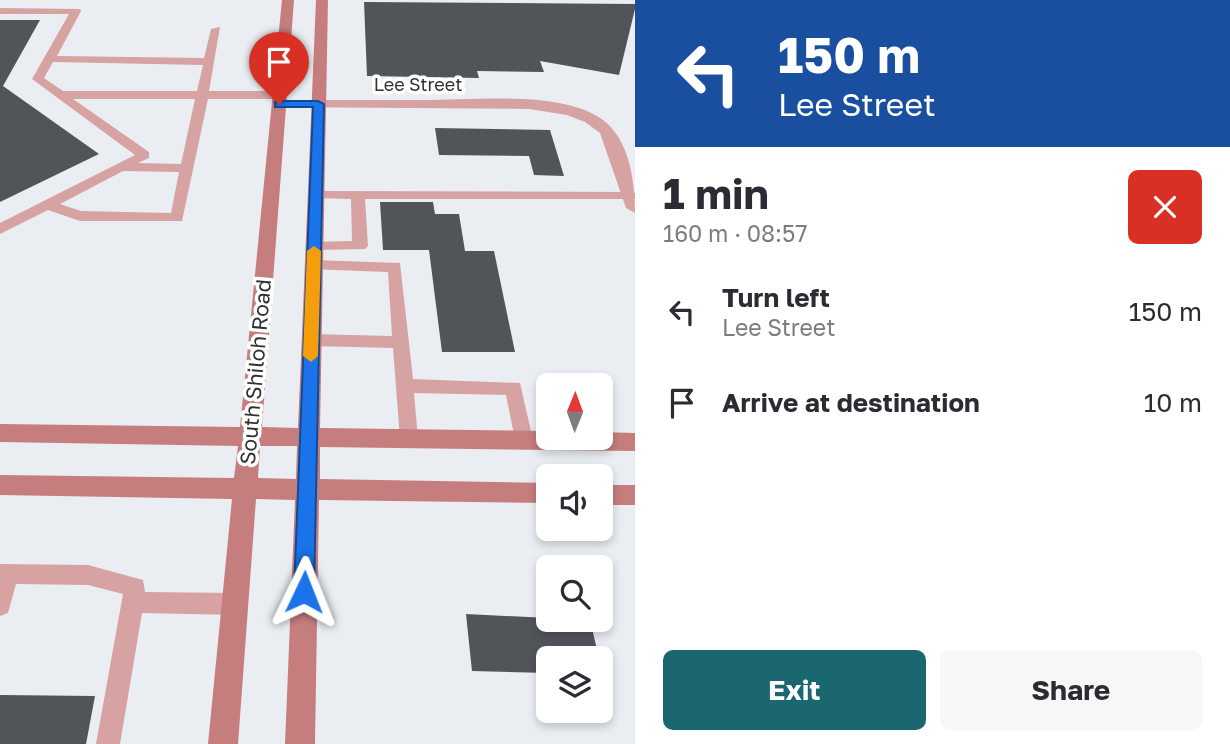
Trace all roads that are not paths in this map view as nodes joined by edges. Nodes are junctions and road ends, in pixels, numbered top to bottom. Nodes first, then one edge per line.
1 (288, 0) edge
2 (322, 0) edge
3 (0, 11) edge
4 (216, 29) dead end
5 (49, 60) junction
6 (209, 62) junction
7 (61, 95) junction
8 (202, 96) junction
9 (279, 100) junction
10 (318, 104) junction
11 (121, 167) junction
12 (187, 168) junction
13 (317, 195) junction
14 (358, 195) junction
15 (633, 202) edge
16 (45, 204) junction
17 (0, 229) edge
18 (314, 245) junction
19 (313, 265) junction
20 (311, 340) junction
21 (402, 342) junction
22 (405, 386) junction
23 (0, 433) edge
24 (251, 436) junction
25 (309, 437) junction
26 (410, 439) junction
27 (524, 440) junction
28 (635, 442) edge
29 (0, 485) edge
30 (246, 487) junction
31 (307, 488) junction
32 (536, 494) edge
33 (613, 495) edge
34 (635, 495) edge
35 (4, 574) edge
36 (132, 602) junction
37 (235, 604) junction
38 (0, 605) edge
39 (108, 744) edge
40 (223, 744) edge
41 (300, 744) edge

1 - 9 main road, South Shiloh Road
2 - 10 main road
3 - 5 lane
4 - 6 lane
5 - 6 lane
5 - 7 lane
6 - 8 lane
7 - 8 lane
7 - 11 lane
8 - 9 lane
8 - 12 lane
9 - 10 street, Lee Street
9 - 24 main road, South Shiloh Road
10 - 13 main road
10 - 15 street, Lee Street
11 - 12 lane
11 - 16 lane
12 - 16 lane
13 - 14 lane
13 - 18 main road
14 - 15 lane
14 - 18 lane
16 - 17 lane
18 - 19 main road
19 - 20 main road
19 - 21 lane
20 - 21 lane
20 - 25 main road
21 - 22 lane
22 - 26 lane
22 - 27 lane
23 - 24 main road
24 - 25 main road
24 - 30 main road, South Shiloh Road
25 - 26 main road
25 - 31 main road
26 - 27 main road
27 - 28 main road
29 - 30 main road
30 - 31 main road
30 - 37 main road, South Shiloh Road
31 - 32 main road
31 - 41 main road
33 - 34 main road
35 - 36 lane
35 - 38 lane
36 - 37 lane
36 - 39 lane
37 - 40 main road, South Shiloh Road

